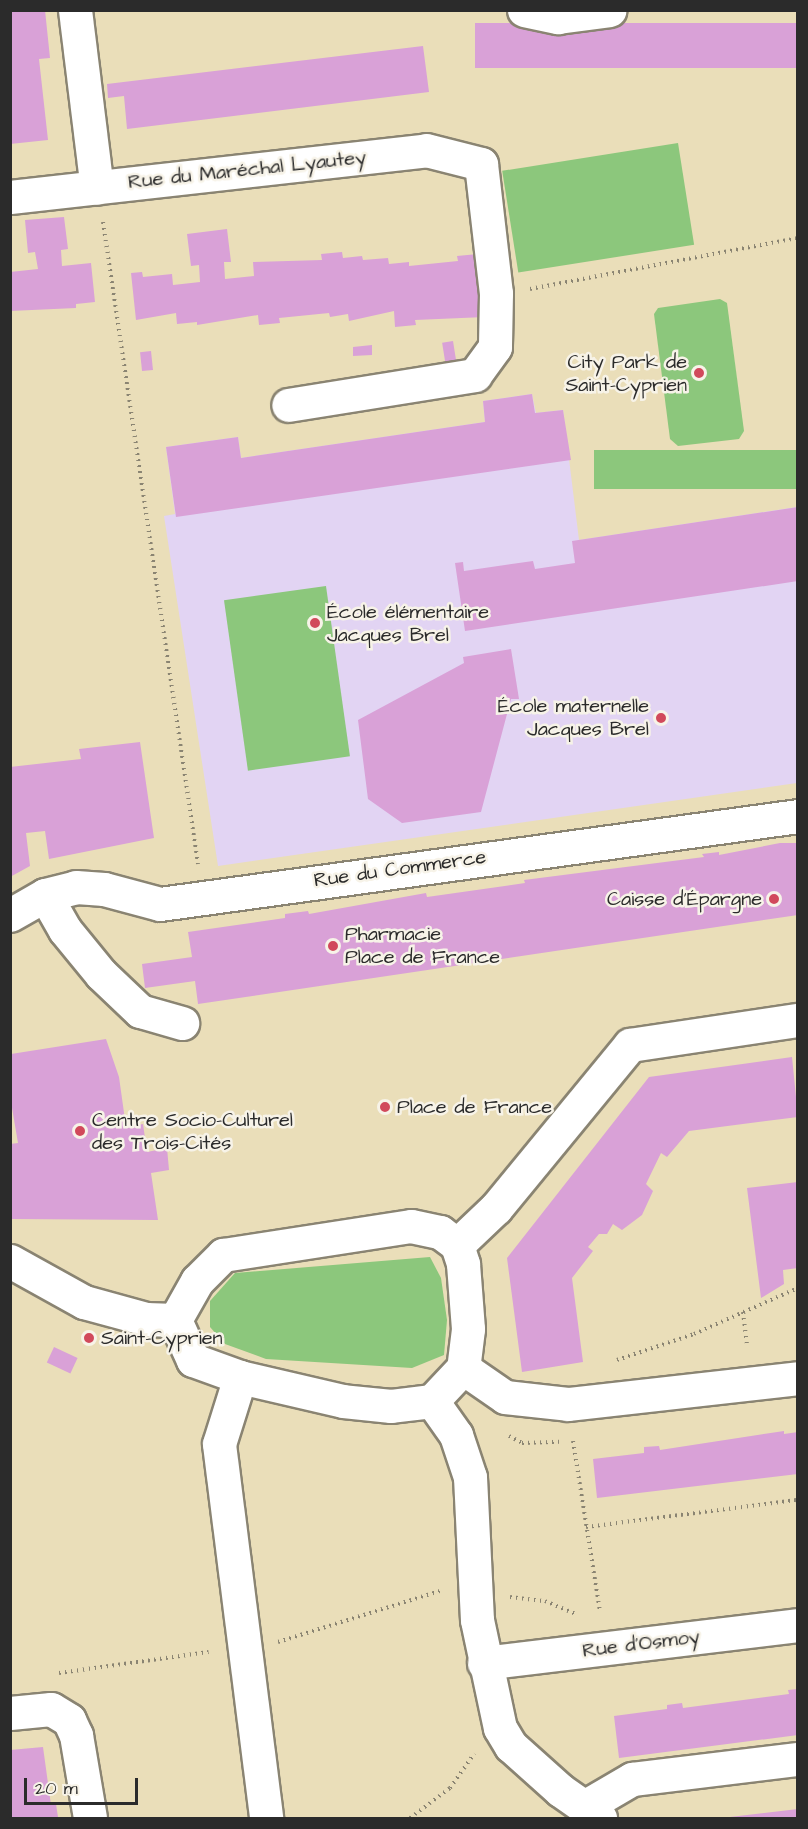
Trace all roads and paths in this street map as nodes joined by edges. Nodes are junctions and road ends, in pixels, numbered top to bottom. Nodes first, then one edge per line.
1 (75, 10) edge
2 (524, 10) edge
3 (610, 10) edge
4 (97, 188) junction
5 (10, 197) edge
6 (798, 238) edge
7 (496, 293) junction
8 (288, 405) dead end
9 (798, 816) edge
10 (45, 895) junction
11 (201, 898) junction
12 (10, 915) edge
13 (798, 1020) edge
14 (182, 1023) dead end
15 (457, 1245) junction
16 (10, 1262) edge
17 (175, 1320) junction
18 (463, 1368) junction
19 (240, 1377) junction
20 (798, 1377) edge
21 (432, 1401) junction
22 (573, 1441) dead end
23 (798, 1500) edge
24 (586, 1527) junction
25 (476, 1592) junction
26 (583, 1617) dead end
27 (602, 1625) dead end
28 (798, 1625) edge
29 (245, 1649) junction
30 (484, 1663) junction
31 (55, 1673) dead end
32 (10, 1713) edge
33 (500, 1728) junction
34 (798, 1760) edge
35 (592, 1813) edge
36 (90, 1818) edge
37 (266, 1818) edge
38 (410, 1818) edge

1 - 4 street
2 - 3 street
4 - 5 street, Rue du Maréchal Lyautey
4 - 7 street, Rue du Maréchal Lyautey
4 - 11 path
6 - 7 path
7 - 8 street
9 - 11 street, Rue du Commerce
10 - 11 street, Rue du Commerce
10 - 12 street, Rue du Commerce
10 - 14 street
13 - 15 street
15 - 17 street
15 - 18 street
16 - 17 street
17 - 19 street
18 - 20 street
18 - 21 street
19 - 21 street
19 - 29 street
21 - 25 street
22 - 24 path
23 - 24 path
24 - 27 path
25 - 26 path
25 - 29 path
25 - 30 street
28 - 30 street, Rue d'Osmoy
29 - 31 path
29 - 37 street
30 - 33 street
32 - 36 street
33 - 35 street
33 - 38 path
34 - 35 street

